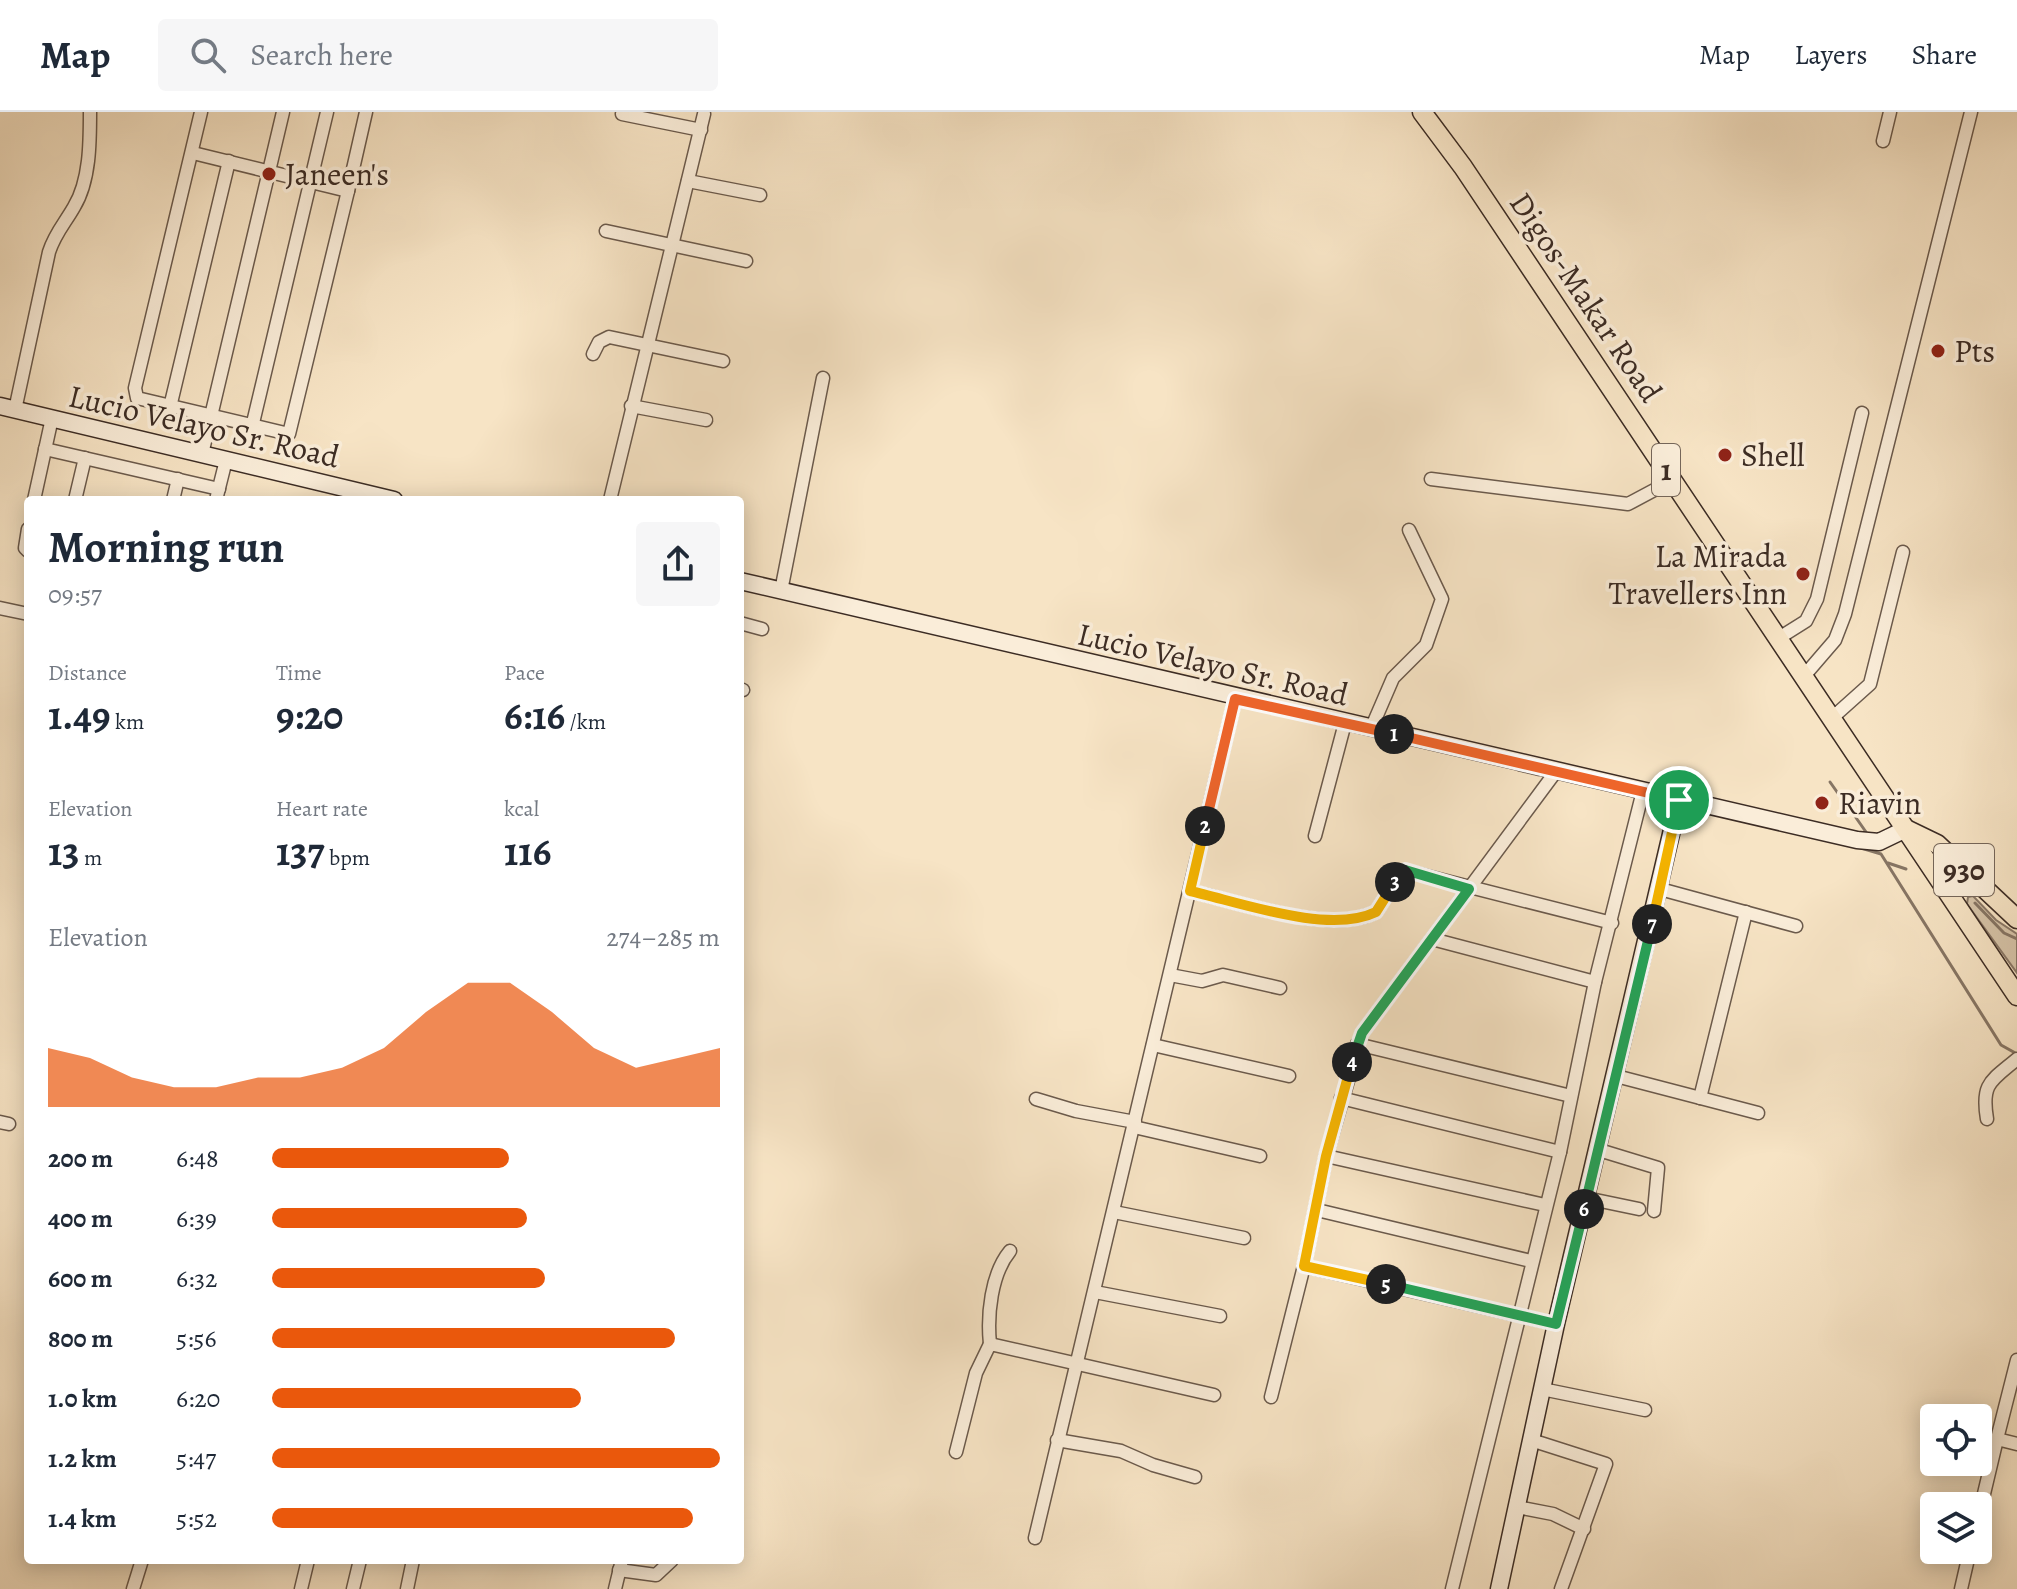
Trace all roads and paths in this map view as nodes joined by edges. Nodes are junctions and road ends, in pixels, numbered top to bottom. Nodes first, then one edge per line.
1 (90, 112) edge
2 (201, 112) edge
3 (283, 112) edge
4 (327, 112) edge
5 (366, 112) edge
6 (1422, 112) edge
7 (1890, 112) edge
8 (1971, 112) edge
9 (622, 114) dead end
10 (704, 114) edge
11 (701, 130) junction
12 (1883, 141) dead end
13 (193, 153) junction
14 (229, 161) junction
15 (269, 171) junction
16 (310, 181) junction
17 (688, 181) junction
18 (348, 191) junction
19 (760, 195) dead end
20 (606, 231) dead end
21 (673, 245) junction
22 (746, 261) dead end
23 (646, 345) junction
24 (593, 354) dead end
25 (723, 361) dead end
26 (823, 378) dead end
27 (631, 406) junction
28 (170, 407) junction
29 (8, 408) edge
30 (1862, 413) dead end
31 (52, 418) junction
32 (211, 418) junction
33 (706, 420) dead end
34 (252, 427) junction
35 (45, 449) junction
36 (202, 454) junction
37 (85, 458) junction
38 (226, 460) junction
39 (178, 479) junction
40 (1431, 479) dead end
41 (1673, 480) junction
42 (218, 495) edge
43 (35, 496) edge
44 (76, 496) edge
45 (174, 496) edge
46 (377, 496) edge
47 (611, 496) edge
48 (1409, 530) dead end
49 (1903, 552) dead end
50 (744, 582) edge
51 (781, 591) junction
52 (0, 608) edge
53 (24, 613) edge
54 (744, 624) edge
55 (762, 629) dead end
56 (1779, 638) junction
57 (1804, 676) junction
58 (1235, 699) junction
59 (1832, 718) junction
60 (1345, 723) junction
61 (1371, 729) junction
62 (1557, 770) junction
63 (1643, 791) junction
64 (1679, 800) junction
65 (1906, 829) junction
66 (1315, 836) dead end
67 (1469, 889) junction
68 (1660, 889) junction
69 (1190, 891) junction
70 (1746, 912) junction
71 (2017, 919) edge
72 (1612, 923) junction
73 (1796, 926) dead end
74 (1432, 939) junction
75 (1170, 975) junction
76 (1595, 982) junction
77 (1280, 988) dead end
78 (2017, 996) edge
79 (1357, 1044) junction
80 (1153, 1045) junction
81 (2017, 1059) edge
82 (1289, 1076) dead end
83 (1616, 1076) junction
84 (1571, 1096) junction
85 (1341, 1098) junction
86 (1700, 1098) junction
87 (1036, 1099) dead end
88 (1758, 1113) dead end
89 (1987, 1119) dead end
90 (1134, 1124) junction
91 (1599, 1150) junction
92 (1560, 1152) junction
93 (1260, 1156) dead end
94 (1326, 1156) junction
95 (1586, 1198) junction
96 (1545, 1205) junction
97 (1639, 1209) dead end
98 (1317, 1210) junction
99 (1654, 1211) dead end
100 (1114, 1212) junction
101 (1244, 1238) dead end
102 (1010, 1251) dead end
103 (1531, 1261) junction
104 (1304, 1266) junction
105 (1095, 1292) junction
106 (1519, 1315) junction
107 (1220, 1316) dead end
108 (1556, 1324) junction
109 (990, 1344) junction
110 (2017, 1360) edge
111 (1078, 1365) junction
112 (1542, 1389) junction
113 (1214, 1395) dead end
114 (1271, 1397) dead end
115 (1645, 1410) dead end
116 (1997, 1439) junction
117 (1057, 1440) junction
118 (1531, 1440) junction
119 (2017, 1444) edge
120 (956, 1452) dead end
121 (1195, 1477) dead end
122 (1984, 1492) edge
123 (1517, 1507) junction
124 (1584, 1529) junction
125 (1035, 1538) dead end
126 (141, 1564) edge
127 (307, 1564) edge
128 (359, 1564) edge
129 (412, 1564) edge
130 (668, 1564) edge
131 (1967, 1564) edge
132 (621, 1565) edge
133 (133, 1589) edge
134 (301, 1589) edge
135 (353, 1589) edge
136 (407, 1589) edge
137 (615, 1589) edge
138 (1452, 1589) edge
139 (1499, 1589) edge
140 (1561, 1589) edge
141 (1961, 1589) edge

1 - 29 street
2 - 13 street
3 - 15 street
4 - 16 street
5 - 18 street
6 - 41 main road, Digos-Makar Road / 1
7 - 12 street
8 - 57 street
9 - 11 street
10 - 11 street
11 - 17 street
13 - 14 street
13 - 28 street
14 - 15 street
14 - 28 street
15 - 16 street
15 - 32 street
16 - 18 street
16 - 34 street
17 - 19 street
17 - 21 street
18 - 34 street
20 - 21 street
21 - 22 street
21 - 23 street
23 - 24 street
23 - 25 street
23 - 27 street
26 - 51 street
27 - 33 street
27 - 47 street
28 - 32 street
29 - 31 main road, Lucio Velayo Sr. Road
30 - 56 street
31 - 35 street
31 - 36 main road, Lucio Velayo Sr. Road
32 - 34 street
32 - 36 street
35 - 37 street
35 - 43 street
36 - 38 main road, Lucio Velayo Sr. Road
37 - 39 street
37 - 44 street
38 - 42 street
38 - 46 main road, Lucio Velayo Sr. Road
39 - 42 street
39 - 45 street
40 - 41 street
41 - 56 main road, Digos-Makar Road / 1
48 - 61 street
49 - 59 street
50 - 51 main road, Lucio Velayo Sr. Road
51 - 58 main road, Lucio Velayo Sr. Road
52 - 53 street
54 - 55 street
56 - 57 main road, Digos-Makar Road / 1
57 - 59 main road, Digos-Makar Road / 1
58 - 60 main road, Lucio Velayo Sr. Road
58 - 69 street
59 - 65 main road, Digos-Makar Road / 1
60 - 61 main road, Lucio Velayo Sr. Road
60 - 66 street
61 - 62 main road, Lucio Velayo Sr. Road
62 - 63 main road, Lucio Velayo Sr. Road
62 - 67 street
63 - 64 main road, Lucio Velayo Sr. Road
63 - 72 street
64 - 65 main road, Lucio Velayo Sr. Road
64 - 68 main road
65 - 71 main road, 930
65 - 78 main road, Digos-Makar Road / 1
67 - 69 street
67 - 72 street
67 - 74 street
68 - 70 street
68 - 83 main road
69 - 75 street
70 - 73 street
70 - 86 street
72 - 76 street
74 - 76 street
74 - 79 street
75 - 77 street
75 - 80 street
76 - 84 street
79 - 84 street
79 - 85 street
80 - 82 street
80 - 90 street
81 - 89 street
83 - 86 street
83 - 91 main road
84 - 92 street
85 - 92 street
85 - 94 street
86 - 88 street
87 - 90 street
90 - 93 street
90 - 100 street
91 - 95 main road
91 - 99 street
92 - 96 street
94 - 96 street
94 - 98 street
95 - 97 street
95 - 108 main road
96 - 103 street
98 - 103 street
98 - 104 street
100 - 101 street
100 - 105 street
102 - 109 street
103 - 106 street
104 - 106 street
104 - 114 street
105 - 107 street
105 - 111 street
106 - 108 street
106 - 138 street
108 - 112 main road
109 - 111 street
109 - 120 street
110 - 116 street
111 - 113 street
111 - 117 street
112 - 115 street
112 - 118 main road
116 - 119 street
116 - 122 street
117 - 121 street
117 - 125 street
118 - 123 main road
118 - 124 street
123 - 124 street
123 - 139 main road
124 - 140 street
126 - 133 street
127 - 134 street
128 - 135 street
129 - 136 street
130 - 132 street
131 - 141 street
132 - 137 street

